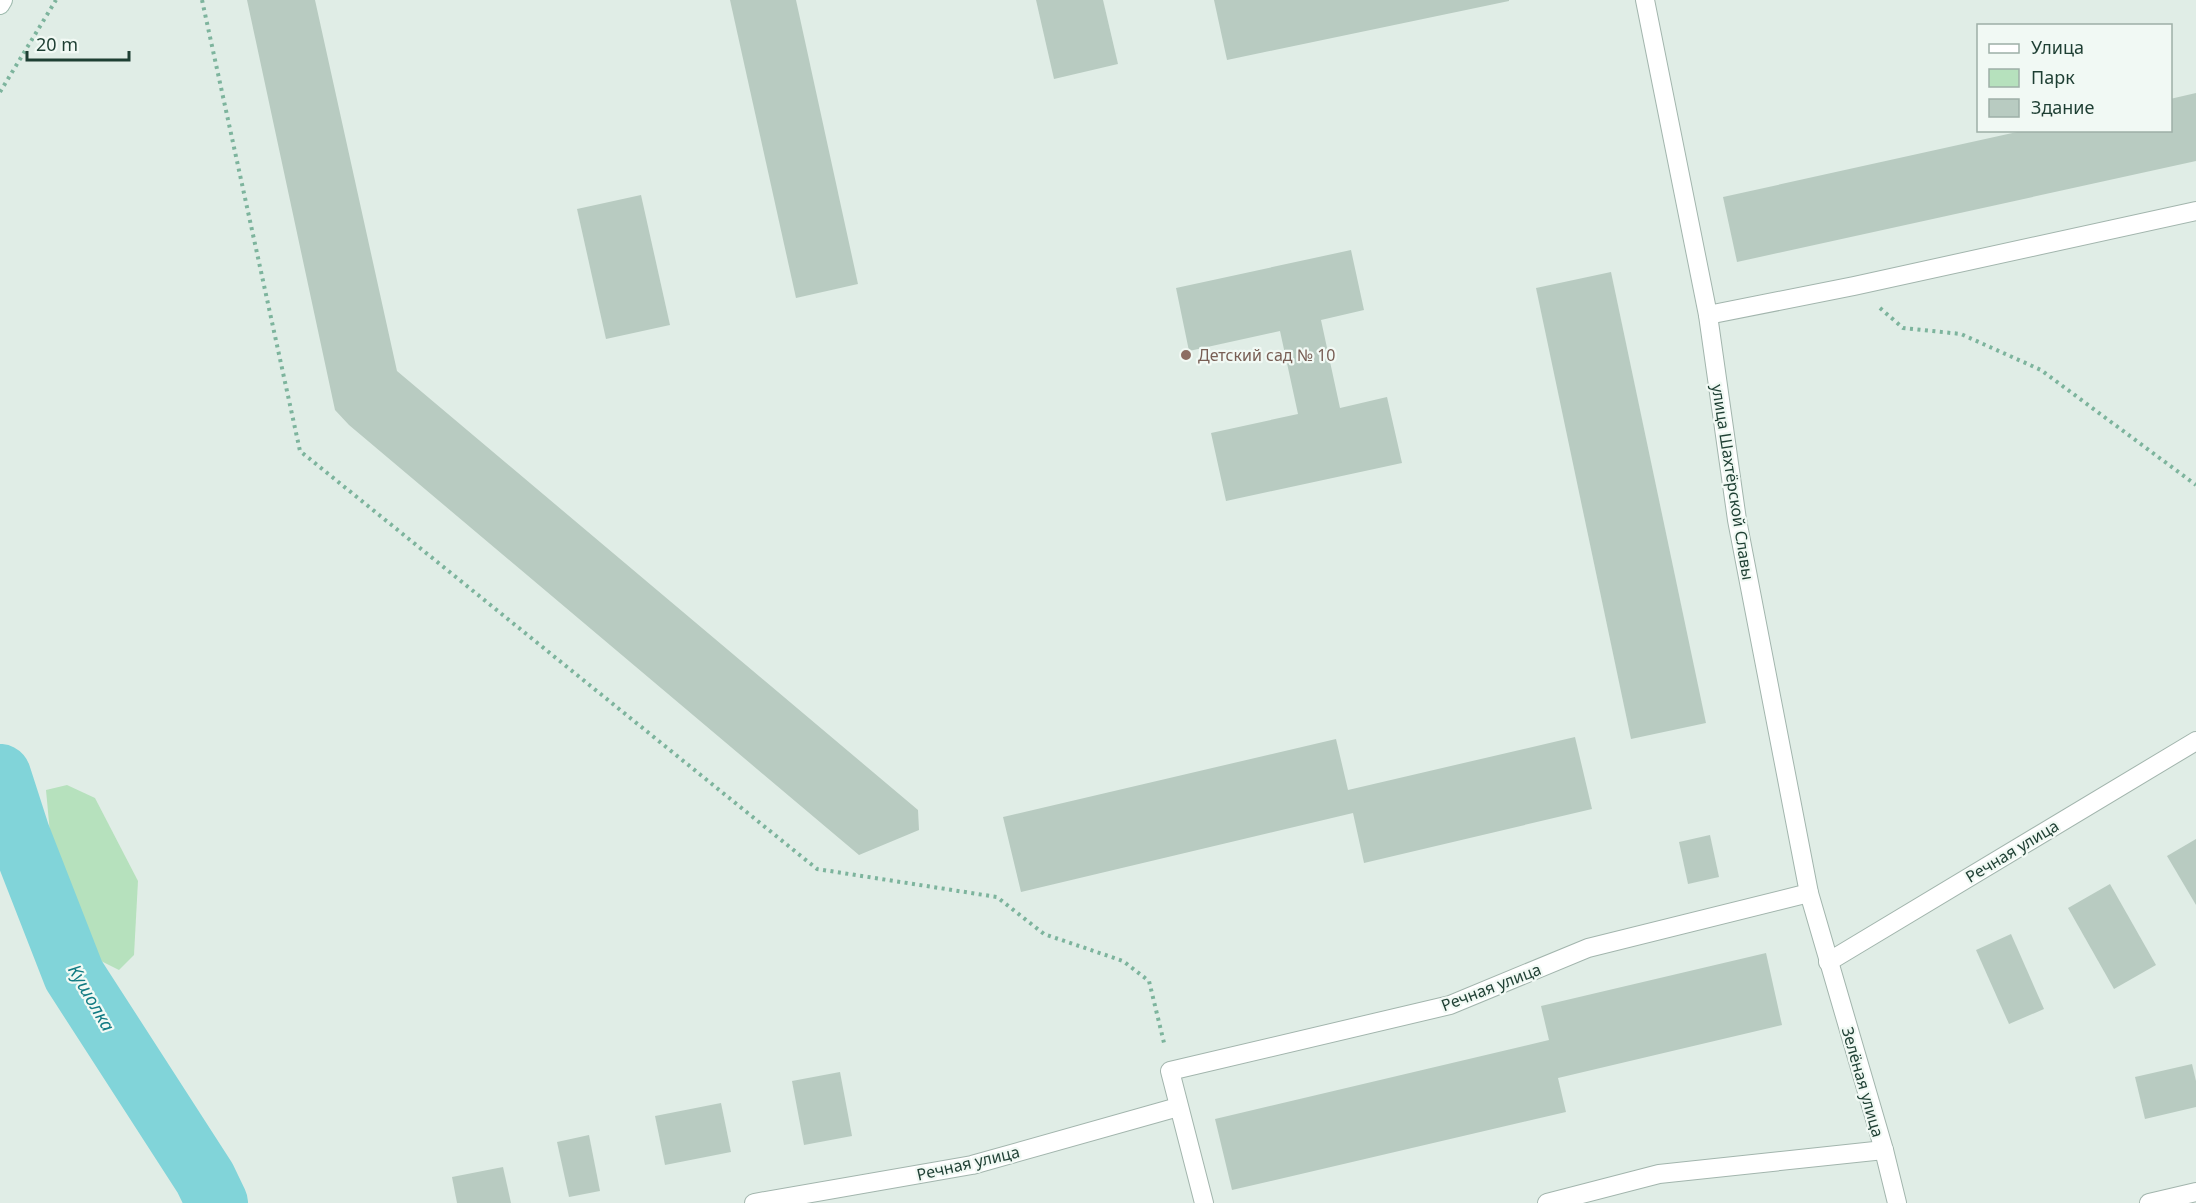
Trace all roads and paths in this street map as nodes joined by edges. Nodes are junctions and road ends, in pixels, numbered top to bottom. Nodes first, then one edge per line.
1 (3, 0) edge
2 (56, 0) edge
3 (202, 0) edge
4 (1646, 0) edge
5 (0, 5) edge
6 (0, 92) edge
7 (2196, 211) edge
8 (1854, 286) junction
9 (1708, 315) junction
10 (2196, 485) edge
11 (2196, 741) edge
12 (1809, 893) junction
13 (1828, 962) junction
14 (1170, 1071) junction
15 (1178, 1107) junction
16 (1884, 1150) junction
17 (2196, 1192) edge
18 (754, 1203) edge
19 (1204, 1203) edge
20 (1547, 1203) edge
21 (1897, 1203) edge
22 (2149, 1203) edge

1 - 5 street
2 - 6 path
3 - 14 path
4 - 9 street, улица Шахтёрской Славы
7 - 8 street
8 - 9 street
8 - 10 path
9 - 12 street, улица Шахтёрской Славы
11 - 13 street, Речная улица
12 - 13 street, улица Шахтёрской Славы
12 - 14 street, Речная улица
13 - 16 street, Зелёная улица
14 - 15 street
15 - 18 street, Речная улица
15 - 19 street
16 - 20 street
16 - 21 street, Зелёная улица
17 - 22 street

